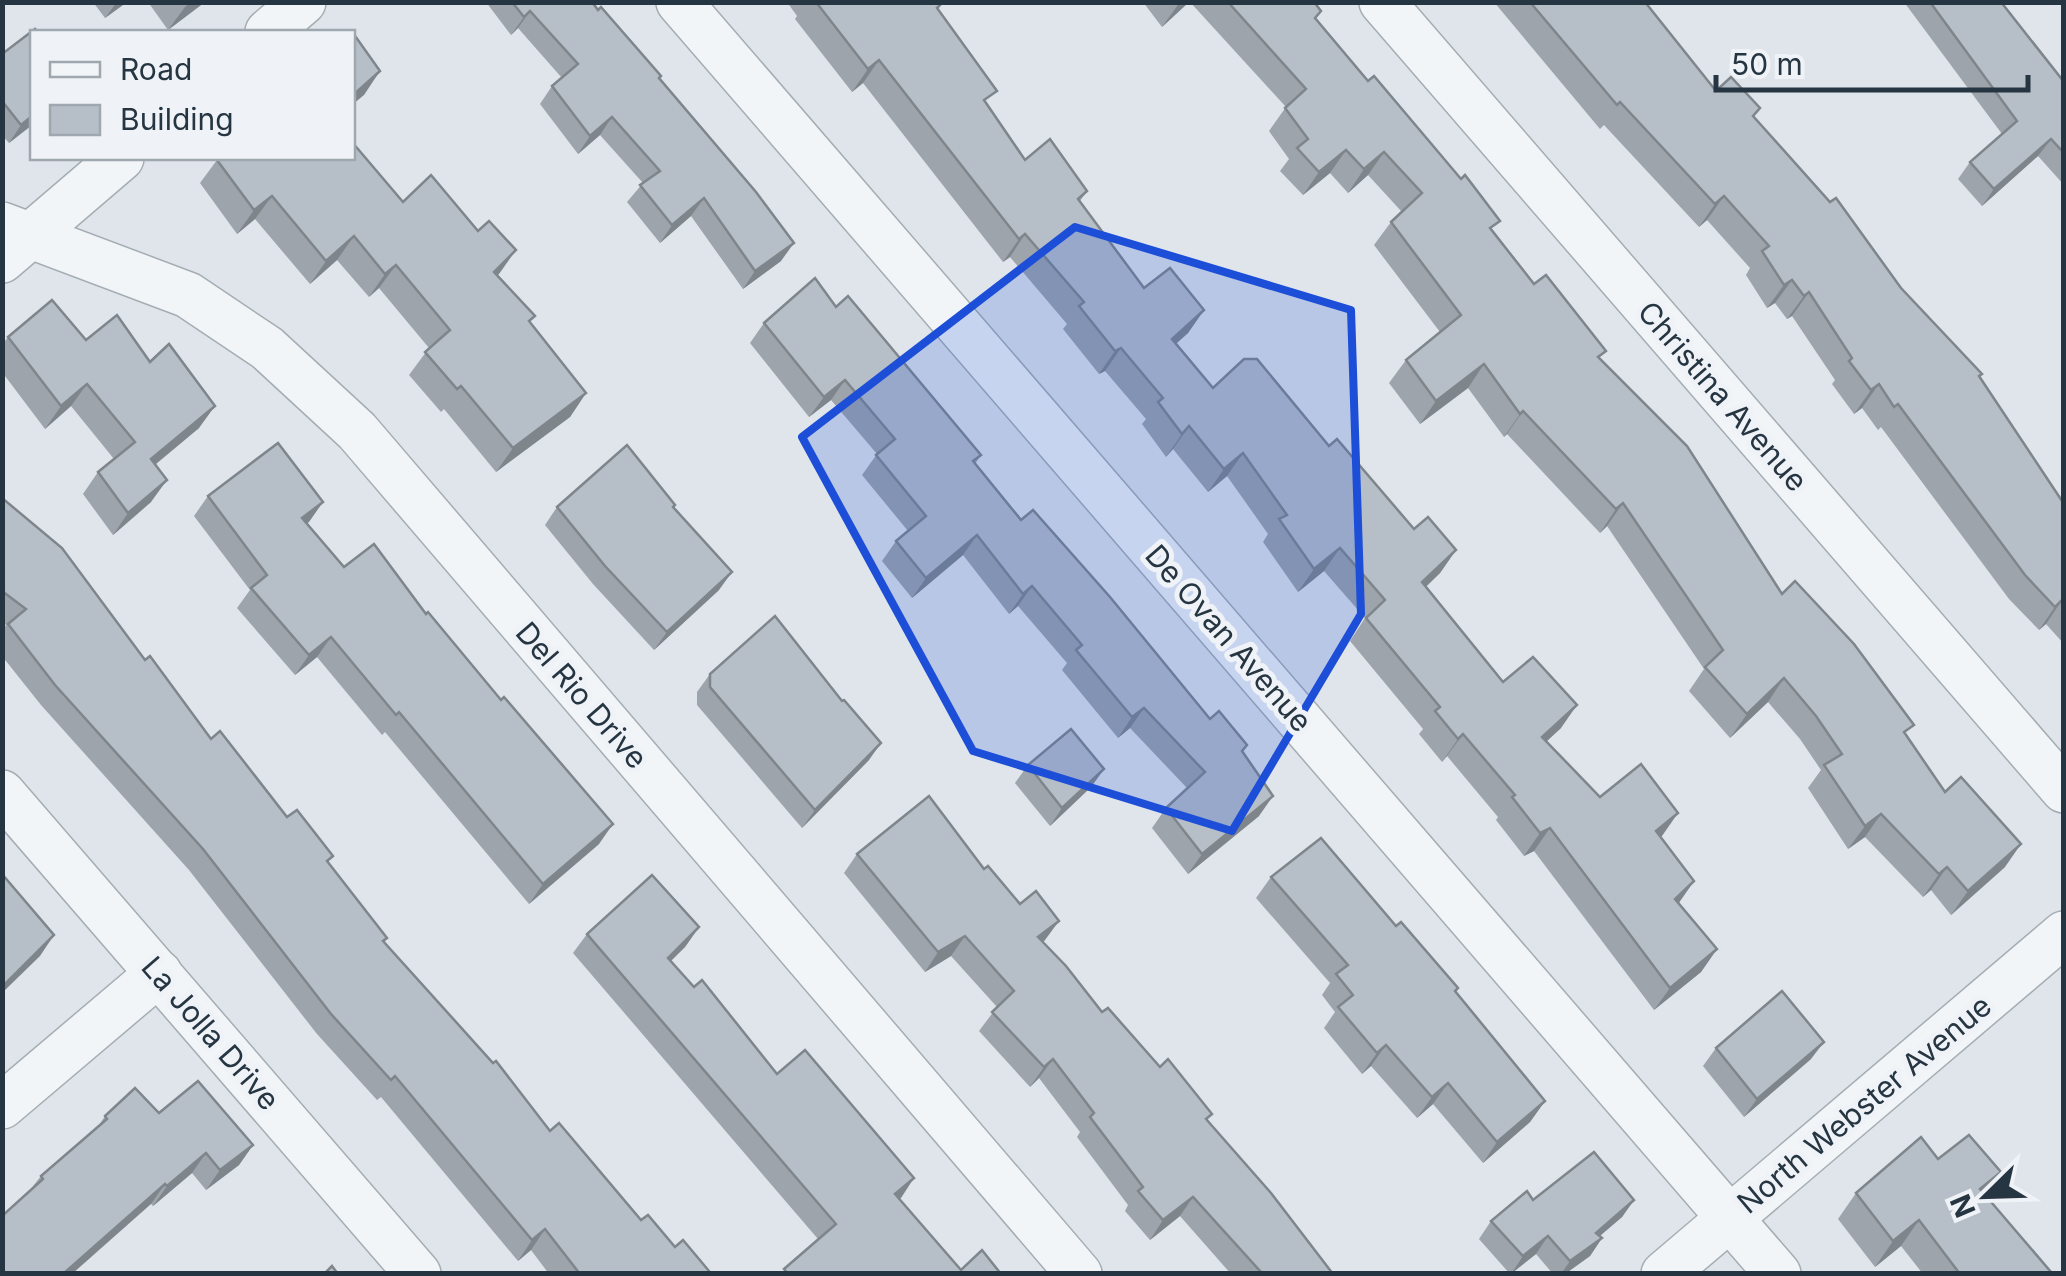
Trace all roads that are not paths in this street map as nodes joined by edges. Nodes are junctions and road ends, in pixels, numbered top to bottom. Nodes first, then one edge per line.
1 (303, 2) edge
2 (678, 2) edge
3 (1382, 2) edge
4 (270, 30) edge
5 (119, 160) edge
6 (12, 240) edge
7 (2064, 790) edge
8 (2, 793) edge
9 (2064, 934) edge
10 (159, 973) junction
11 (2, 1106) edge
12 (1730, 1217) junction
13 (418, 1274) edge
14 (1079, 1274) edge
15 (1664, 1274) edge
16 (1778, 1274) edge

1 - 4 street
2 - 12 street, De Ovan Avenue
3 - 7 street, Christina Avenue
5 - 6 street
6 - 14 street, Del Rio Drive
8 - 10 street, La Jolla Drive
9 - 12 street, North Webster Avenue
10 - 11 street
10 - 13 street, La Jolla Drive
12 - 15 street, North Webster Avenue
12 - 16 street, De Ovan Avenue

